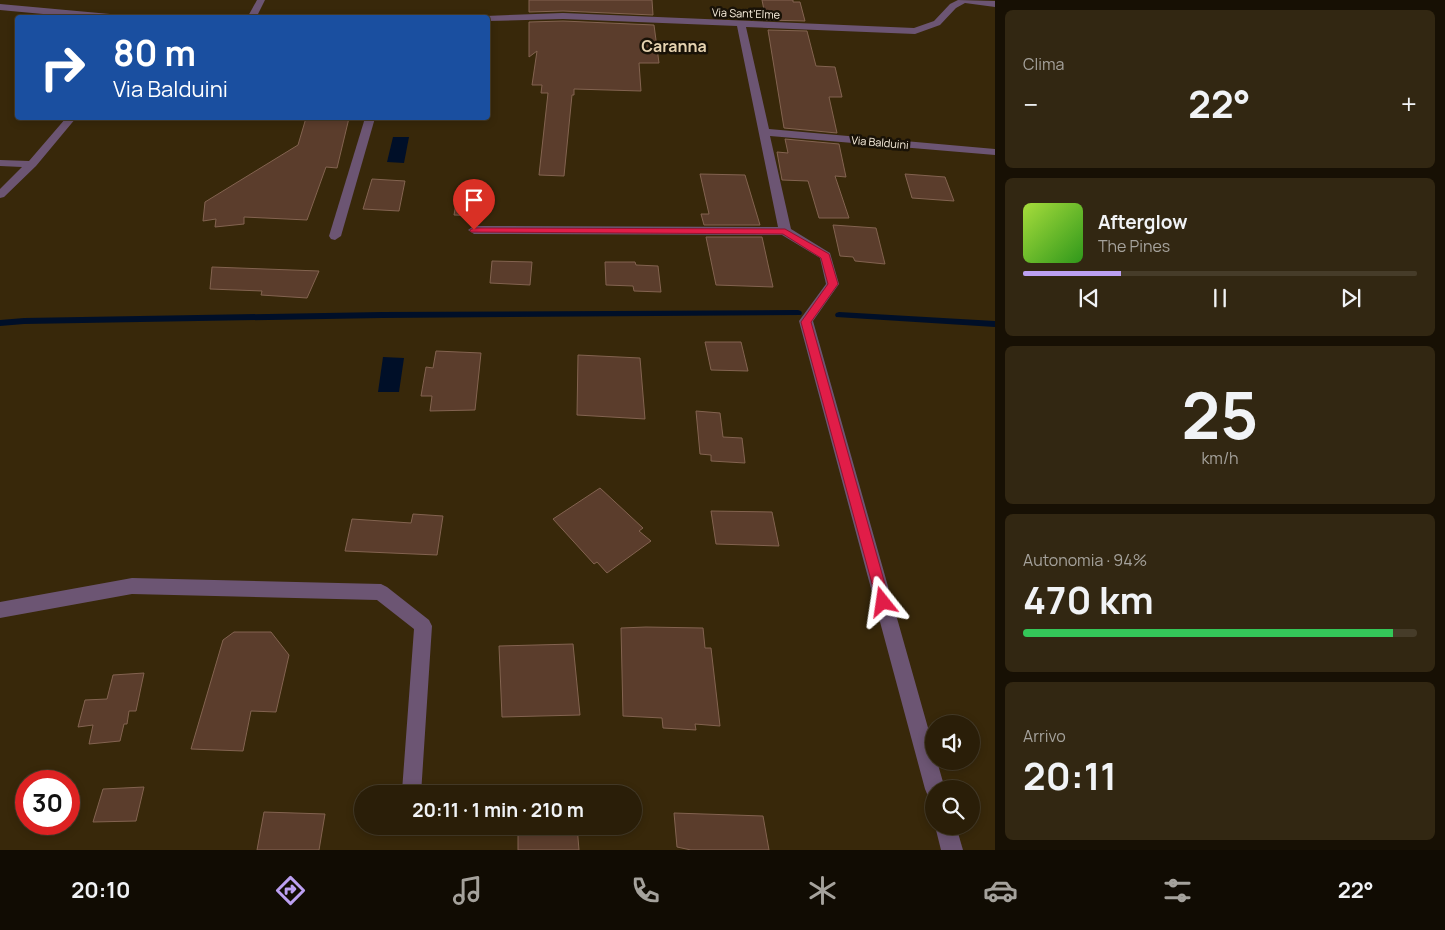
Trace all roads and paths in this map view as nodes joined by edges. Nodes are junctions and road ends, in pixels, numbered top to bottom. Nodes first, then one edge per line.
1 (261, 0) edge
2 (964, 0) edge
3 (995, 4) edge
4 (0, 7) edge
5 (88, 15) edge
6 (253, 15) edge
7 (490, 18) edge
8 (741, 24) junction
9 (70, 120) edge
10 (369, 120) edge
11 (764, 132) junction
12 (995, 152) edge
13 (0, 163) edge
14 (32, 164) junction
15 (0, 194) edge
16 (474, 230) dead end
17 (785, 232) junction
18 (335, 236) dead end
19 (0, 610) edge
20 (933, 780) edge
21 (412, 785) edge
22 (948, 835) edge
23 (952, 850) edge

1 - 6 street
2 - 3 street
2 - 8 street, Via Sant'Elme
4 - 5 street
7 - 8 street, Via Sant'Elme
8 - 11 street
9 - 14 street
10 - 18 street
11 - 12 street, Via Balduini
11 - 17 street
13 - 14 street
14 - 15 street
16 - 17 street
17 - 20 street
19 - 21 street
22 - 23 street

